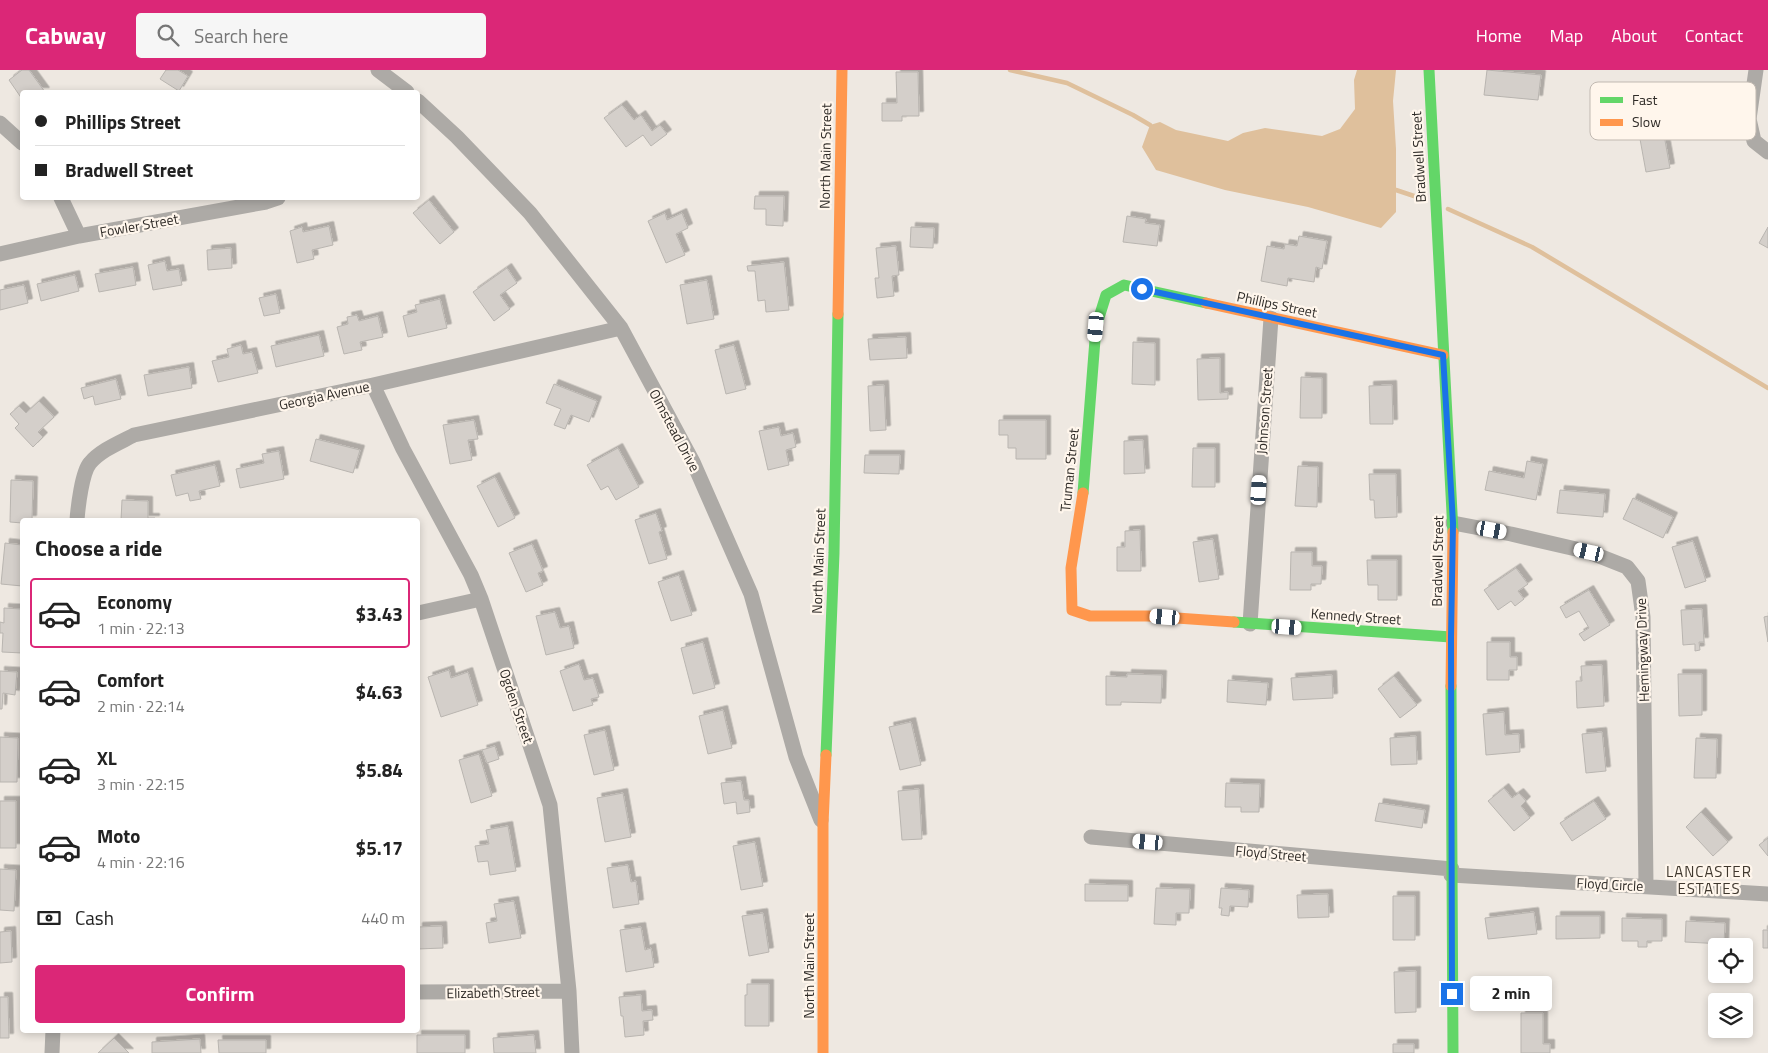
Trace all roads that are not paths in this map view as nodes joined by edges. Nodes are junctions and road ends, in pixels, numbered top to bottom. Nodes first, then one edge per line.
1 (378, 70) edge
2 (842, 70) edge
3 (1429, 70) edge
4 (404, 90) edge
5 (420, 105) edge
6 (0, 123) edge
7 (1754, 140) edge
8 (20, 141) edge
9 (1768, 152) edge
10 (62, 200) edge
11 (272, 200) edge
12 (79, 236) junction
13 (0, 254) edge
14 (1106, 295) joint
15 (1270, 318) junction
16 (621, 328) junction
17 (1443, 355) junction
18 (373, 385) junction
19 (77, 518) edge
20 (1453, 523) junction
21 (481, 599) junction
22 (420, 613) edge
23 (1110, 617) joint
24 (1250, 624) junction
25 (1451, 637) junction
26 (823, 824) junction
27 (1091, 837) dead end
28 (1452, 872) junction
29 (1646, 886) junction
30 (1768, 894) edge
31 (570, 991) junction
32 (420, 992) edge
33 (54, 1033) edge
34 (52, 1053) edge
35 (572, 1053) edge
36 (823, 1053) edge
37 (1452, 1053) edge

1 - 4 street
2 - 26 street, North Main Street
3 - 17 street, Bradwell Street
5 - 16 street, Olmstead Drive
6 - 8 street
7 - 9 street
10 - 12 street
11 - 12 street, Fowler Street
12 - 13 street, Fowler Street
14 - 15 street, Phillips Street
14 - 23 street, Truman Street
15 - 17 street, Phillips Street
15 - 24 street, Johnson Street
16 - 18 street, Georgia Avenue
16 - 26 street, Olmstead Drive
17 - 20 street, Bradwell Street
18 - 19 street, Georgia Avenue
18 - 21 street, Ogden Street
20 - 25 street, Bradwell Street
20 - 29 street, Hemingway Drive
21 - 22 street
21 - 31 street, Ogden Street
23 - 24 street, Kennedy Street
24 - 25 street, Kennedy Street
25 - 28 street, Bradwell Street
26 - 36 street, North Main Street
27 - 28 street, Floyd Street
28 - 29 street, Floyd Circle
28 - 37 street, Bradwell Street
29 - 30 street, Floyd Circle
31 - 32 street, Elizabeth Street
31 - 35 street, Ogden Street
33 - 34 street

